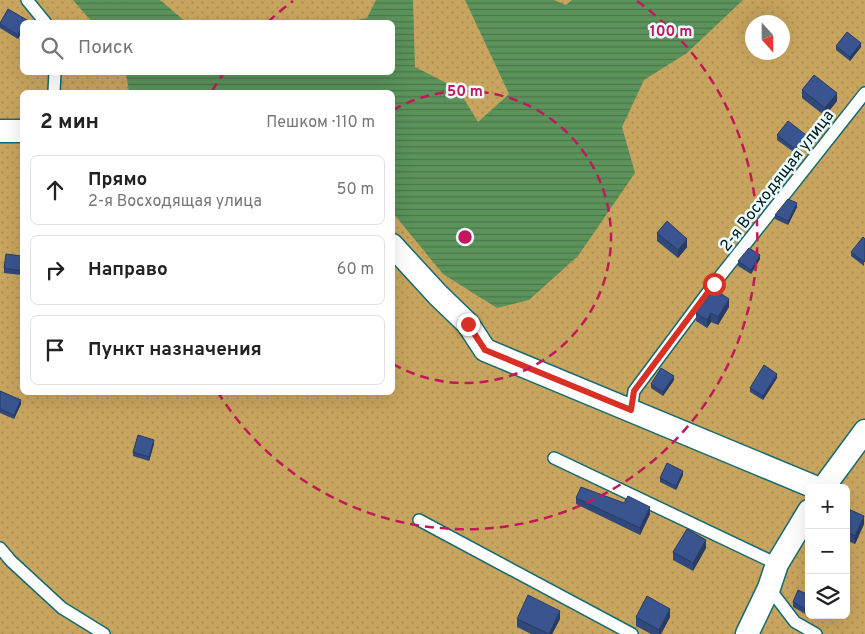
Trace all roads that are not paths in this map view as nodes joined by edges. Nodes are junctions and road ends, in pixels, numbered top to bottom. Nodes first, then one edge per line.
1 (26, 0) edge
2 (43, 20) edge
3 (55, 75) edge
4 (54, 90) edge
5 (865, 93) edge
6 (0, 131) edge
7 (20, 131) edge
8 (395, 248) edge
9 (631, 410) junction
10 (865, 431) edge
11 (554, 458) dead end
12 (807, 484) edge
13 (826, 484) edge
14 (805, 518) edge
15 (419, 520) dead end
16 (0, 548) edge
17 (778, 564) junction
18 (769, 588) junction
19 (104, 634) edge
20 (632, 634) edge
21 (747, 634) edge
22 (816, 634) edge

1 - 2 lane
3 - 4 lane
5 - 9 lane, 2-я Восходящая улица
6 - 7 street
8 - 9 street
9 - 12 street
10 - 13 street
11 - 17 lane
14 - 17 street
15 - 20 lane
16 - 19 lane
17 - 18 street
18 - 21 street
18 - 22 lane

